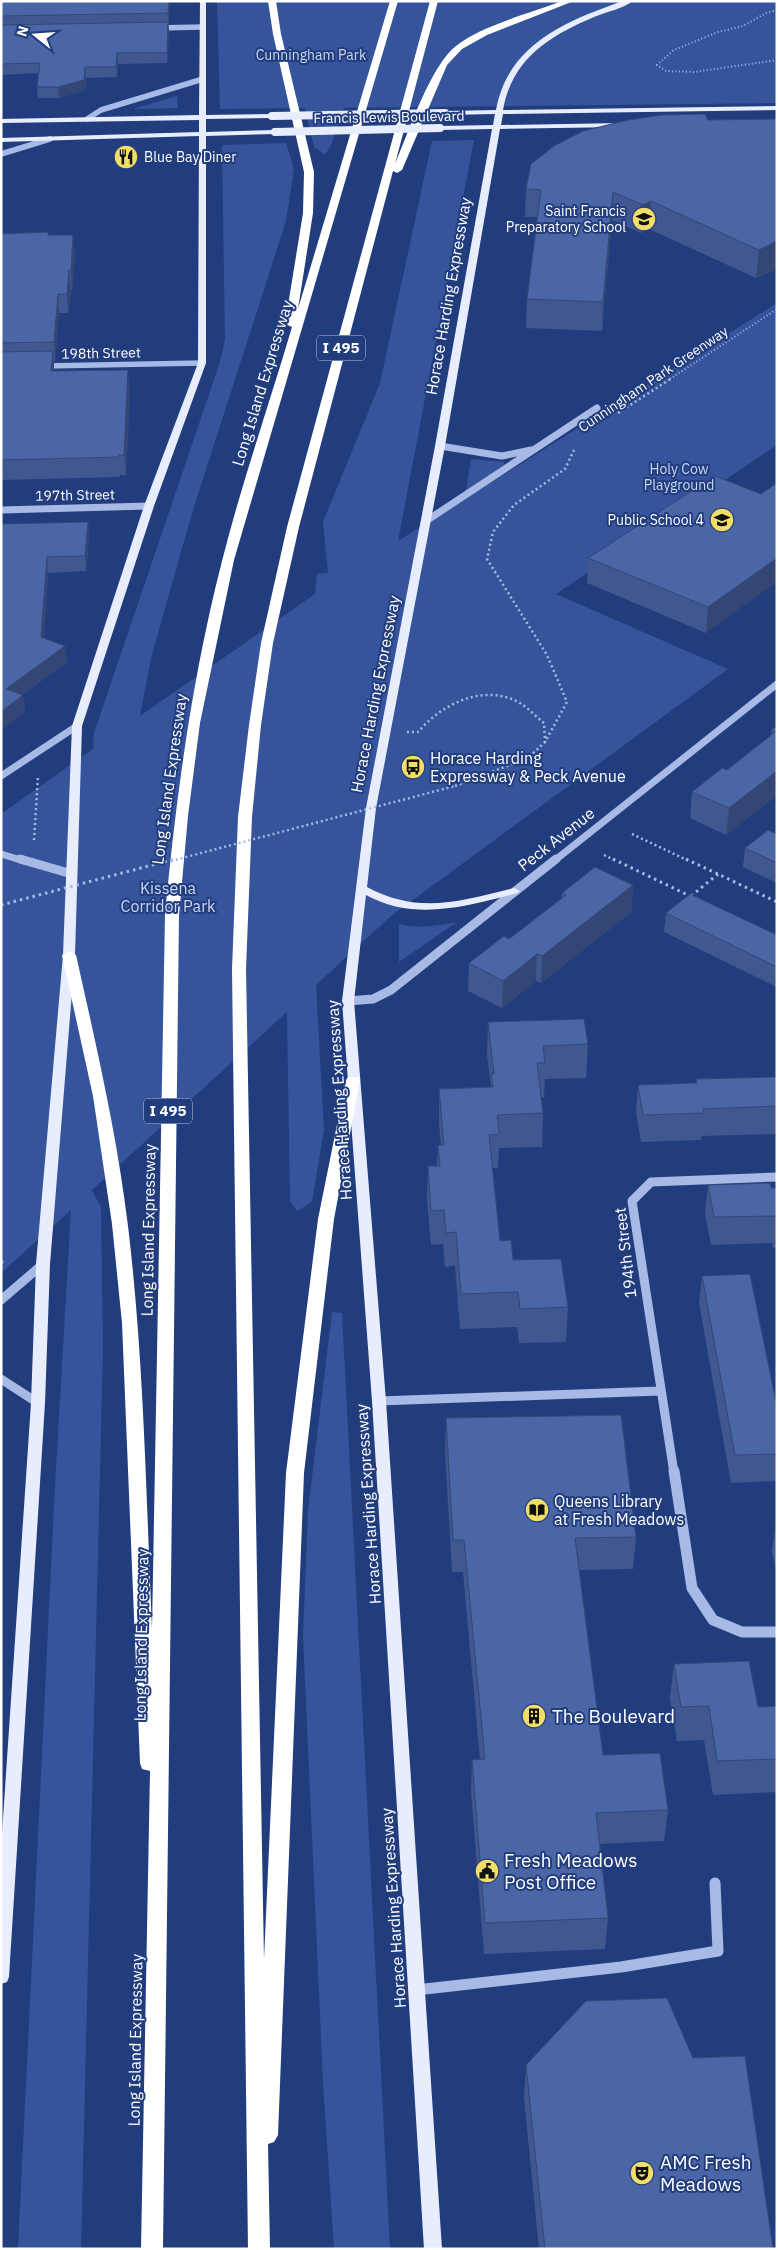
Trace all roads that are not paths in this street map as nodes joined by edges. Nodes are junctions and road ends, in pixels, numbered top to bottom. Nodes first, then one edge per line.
1 (204, 1) edge
2 (272, 1) edge
3 (394, 1) edge
4 (434, 1) edge
5 (570, 1) edge
6 (630, 1) edge
7 (203, 27) junction
8 (145, 28) edge
9 (203, 79) junction
10 (777, 108) edge
11 (498, 112) junction
12 (203, 117) junction
13 (87, 119) junction
14 (1, 121) edge
15 (628, 125) edge
16 (495, 128) junction
17 (203, 133) junction
18 (50, 139) junction
19 (1, 140) edge
20 (1, 154) edge
21 (375, 222) junction
22 (202, 363) junction
23 (38, 366) edge
24 (281, 384) junction
25 (597, 408) dead end
26 (440, 446) junction
27 (536, 450) junction
28 (149, 506) junction
29 (1, 510) edge
30 (426, 521) junction
31 (777, 684) edge
32 (77, 726) junction
33 (1, 776) edge
34 (1, 854) edge
35 (72, 874) junction
36 (362, 888) junction
37 (514, 891) junction
38 (69, 955) junction
39 (348, 1001) junction
40 (353, 1080) junction
41 (777, 1177) edge
42 (43, 1264) junction
43 (1, 1300) edge
44 (1, 1379) edge
45 (660, 1391) junction
46 (379, 1401) junction
47 (38, 1403) junction
48 (777, 1632) edge
49 (6, 1810) edge
50 (715, 1883) dead end
51 (156, 1927) junction
52 (1, 1977) edge
53 (416, 1990) junction
54 (152, 2249) edge
55 (260, 2249) edge
56 (432, 2249) edge

1 - 7 main road
2 - 24 highway
3 - 24 highway, Long Island Expressway / I 495
4 - 21 highway, I 495
5 - 21 highway
6 - 11 main road, Horace Harding Expressway
7 - 8 street
7 - 9 main road
9 - 12 main road
9 - 13 street
10 - 11 main road, Francis Lewis Boulevard
11 - 12 main road, Francis Lewis Boulevard, bridge
11 - 16 main road, Horace Harding Expressway
12 - 13 main road, Francis Lewis Boulevard
12 - 17 main road
13 - 14 main road, Francis Lewis Boulevard
15 - 16 main road, Francis Lewis Boulevard
16 - 17 main road, Francis Lewis Boulevard, bridge
16 - 26 main road, Horace Harding Expressway
17 - 18 main road, Francis Lewis Boulevard
17 - 22 main road
18 - 19 main road, Francis Lewis Boulevard
18 - 20 street
21 - 55 highway, I 495
22 - 23 street, 198th Street
22 - 28 main road
24 - 51 highway, Long Island Expressway / I 495
25 - 27 street
26 - 27 street
26 - 30 main road, Horace Harding Expressway
27 - 30 street
28 - 29 street, 197th Street
28 - 32 main road
30 - 36 main road, Horace Harding Expressway
31 - 37 street, Peck Avenue
32 - 33 street
32 - 35 main road
34 - 35 street
35 - 38 main road
36 - 37 main road
36 - 39 main road, Horace Harding Expressway
37 - 39 street, Peck Avenue
38 - 42 main road
38 - 51 highway
39 - 40 main road, Horace Harding Expressway
40 - 46 main road, Horace Harding Expressway
40 - 55 highway
41 - 45 street, 194th Street
42 - 43 street
42 - 47 main road
44 - 47 street
45 - 46 street
45 - 48 street, 194th Street
46 - 53 main road, Horace Harding Expressway
47 - 49 main road
49 - 52 main road
50 - 53 street
51 - 54 highway, Long Island Expressway / I 495
53 - 56 main road, Horace Harding Expressway

